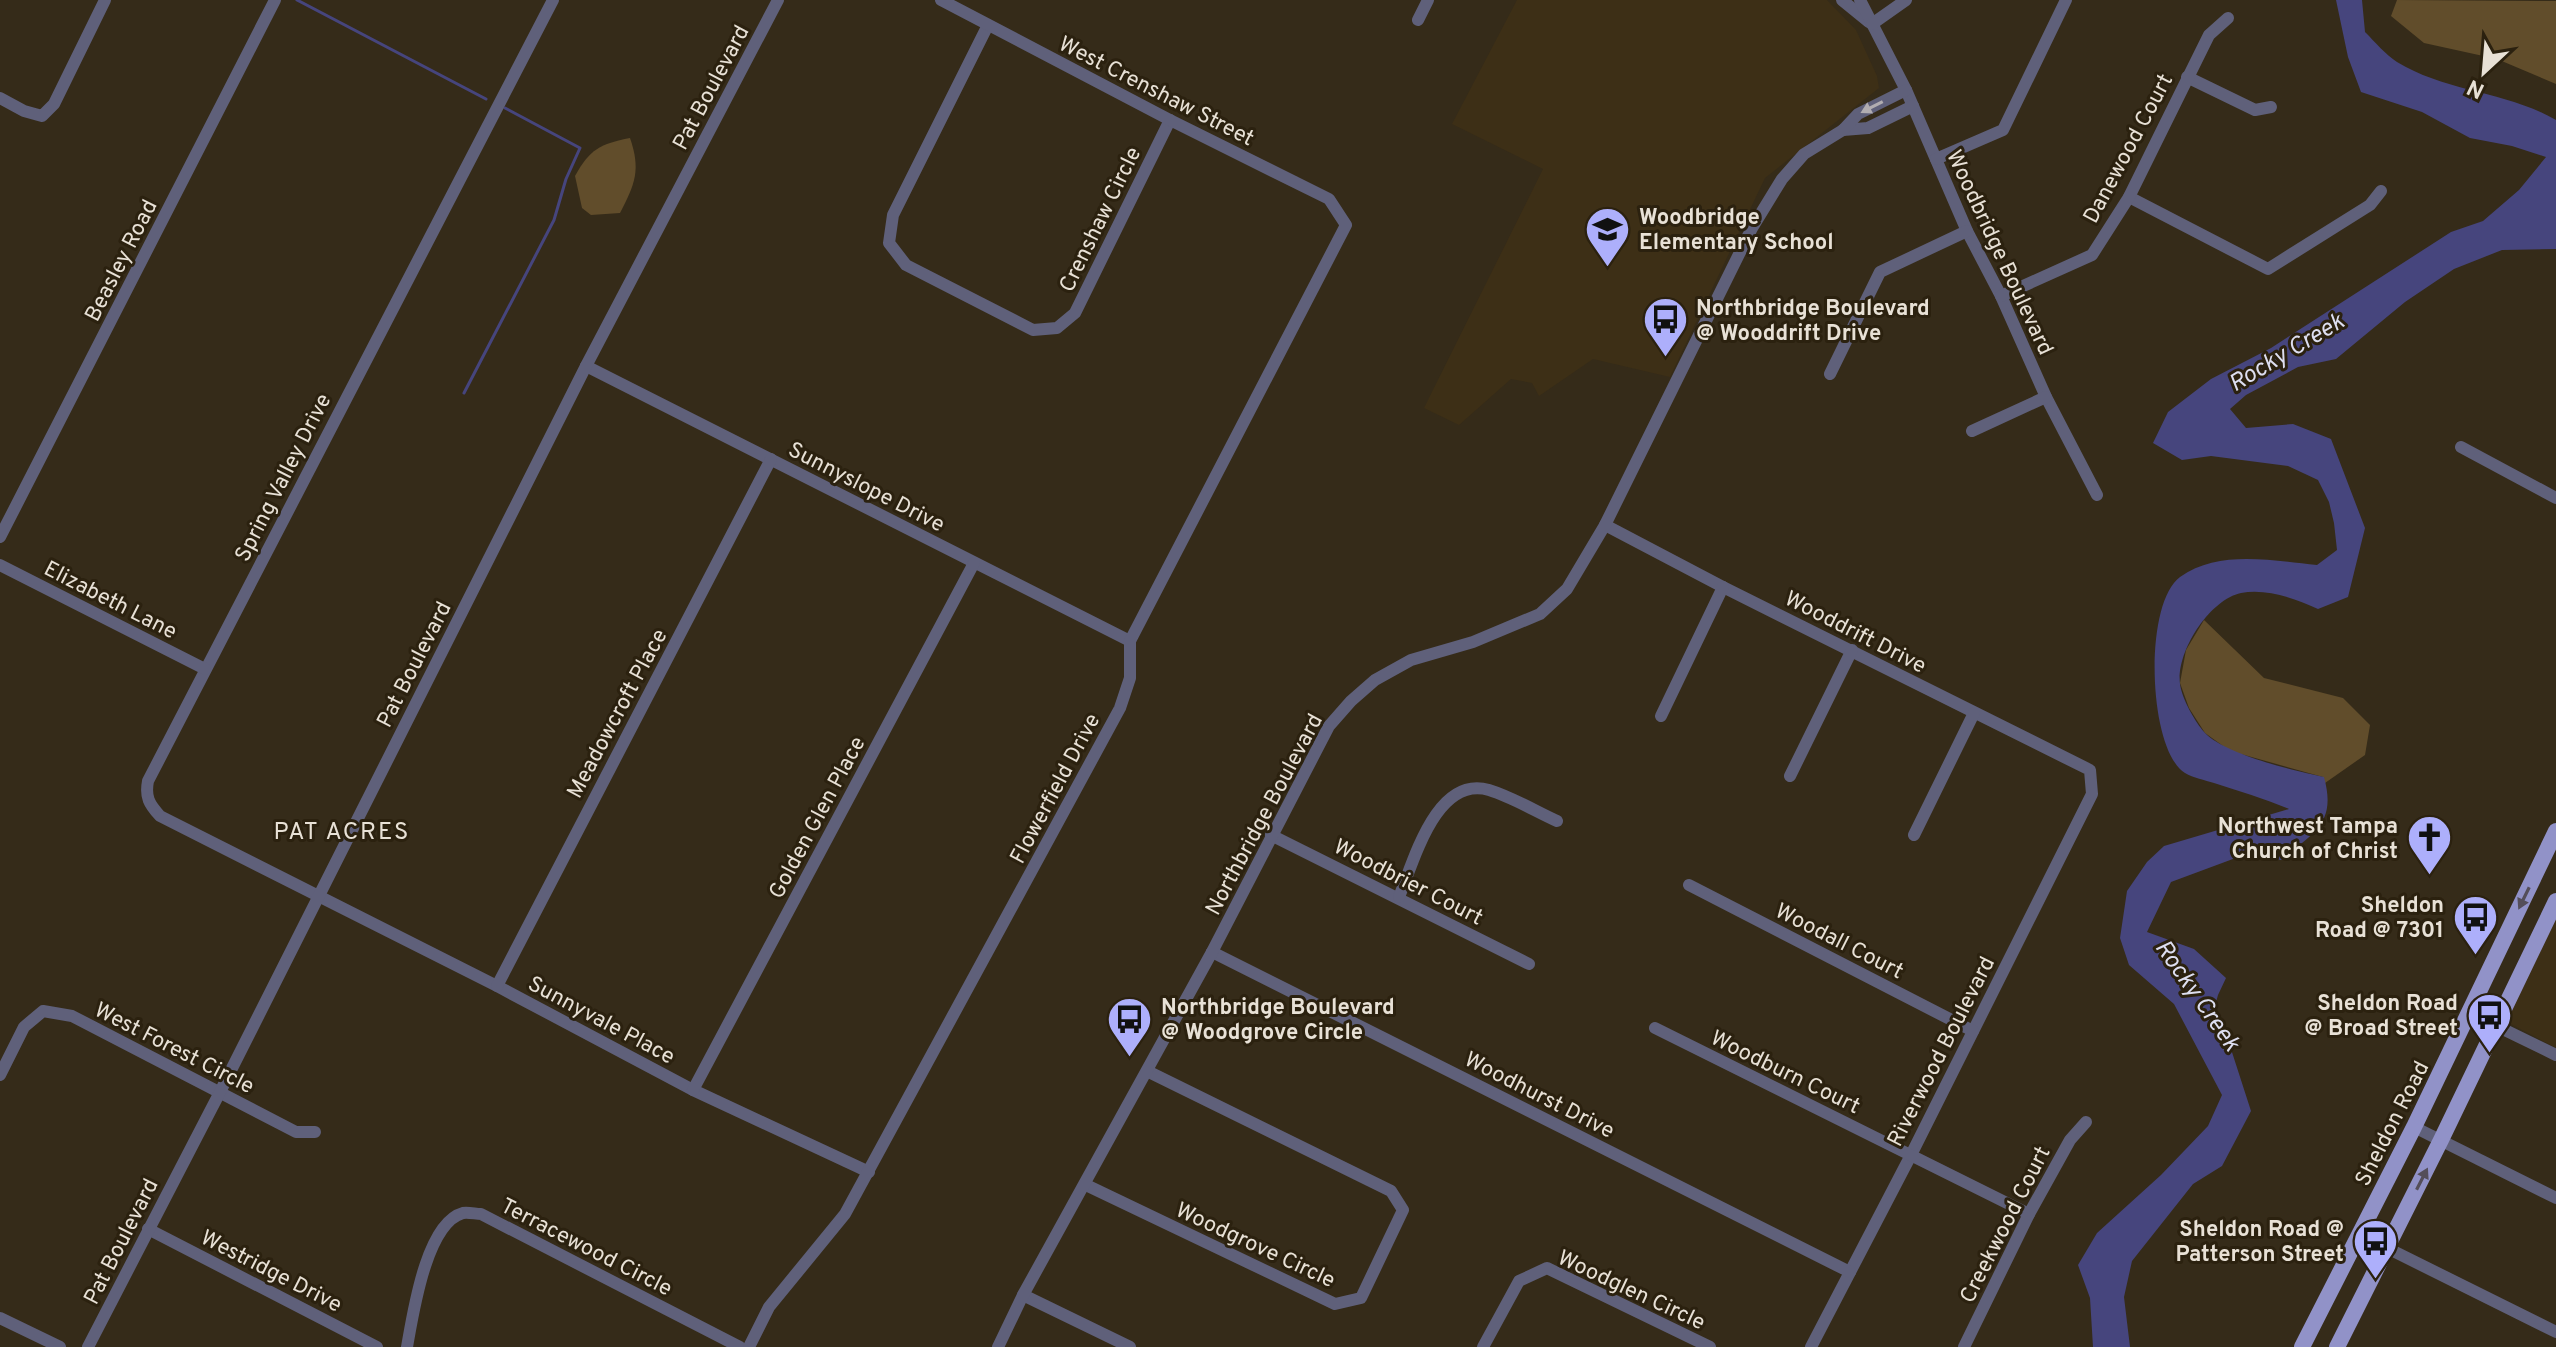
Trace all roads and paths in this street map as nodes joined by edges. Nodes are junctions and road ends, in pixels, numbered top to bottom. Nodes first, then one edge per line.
1 (105, 0) edge
2 (275, 0) edge
3 (553, 0) edge
4 (778, 0) edge
5 (941, 0) edge
6 (1428, 0) edge
7 (1842, 0) edge
8 (1860, 0) edge
9 (1906, 0) edge
10 (2066, 0) edge
11 (2228, 18) dead end
12 (1418, 20) dead end
13 (1872, 24) junction
14 (988, 25) junction
15 (2187, 77) junction
16 (1906, 90) junction
17 (0, 98) edge
18 (1913, 106) junction
19 (2271, 107) dead end
20 (1170, 120) junction
21 (1843, 130) junction
22 (1936, 159) junction
23 (2381, 191) dead end
24 (2129, 197) junction
25 (1346, 225) joint
26 (1967, 231) junction
27 (2001, 296) junction
28 (586, 366) junction
29 (1830, 374) dead end
30 (2046, 397) junction
31 (1972, 431) dead end
32 (2461, 447) dead end
33 (771, 459) junction
34 (2097, 495) dead end
35 (2556, 498) edge
36 (1605, 525) junction
37 (0, 537) edge
38 (974, 563) junction
39 (0, 565) edge
40 (1723, 587) junction
41 (1130, 641) junction
42 (1852, 650) junction
43 (205, 669) junction
44 (1974, 713) junction
45 (1661, 716) dead end
46 (2090, 770) joint
47 (1790, 776) dead end
48 (1557, 821) dead end
49 (1271, 835) junction
50 (1914, 835) dead end
51 (2554, 842) edge
52 (1689, 885) dead end
53 (319, 896) junction
54 (1399, 897) junction
55 (2556, 901) edge
56 (1212, 952) junction
57 (1529, 964) dead end
58 (497, 986) junction
59 (2470, 1013) junction
60 (2496, 1025) junction
61 (1655, 1028) dead end
62 (1973, 1031) junction
63 (2556, 1055) edge
64 (1147, 1071) junction
65 (0, 1075) edge
66 (693, 1090) junction
67 (219, 1094) junction
68 (2086, 1122) dead end
69 (2414, 1127) junction
70 (315, 1132) dead end
71 (2441, 1140) junction
72 (1911, 1155) junction
73 (869, 1172) junction
74 (1086, 1185) junction
75 (2556, 1198) edge
76 (2029, 1214) junction
77 (148, 1229) junction
78 (2359, 1234) junction
79 (2387, 1248) junction
80 (1850, 1272) junction
81 (1023, 1295) junction
82 (0, 1318) edge
83 (2556, 1332) edge
84 (60, 1347) edge
85 (88, 1347) edge
86 (377, 1347) edge
87 (407, 1347) edge
88 (740, 1347) edge
89 (749, 1347) edge
90 (998, 1347) edge
91 (1130, 1347) edge
92 (1483, 1347) edge
93 (1710, 1347) edge
94 (1811, 1347) edge
95 (1964, 1347) edge
96 (2302, 1347) edge
97 (2337, 1347) edge

1 - 17 street
2 - 37 street, Beasley Road
3 - 43 street, Spring Valley Drive
4 - 28 street, Pat Boulevard
5 - 14 street, West Crenshaw Street
6 - 12 street
7 - 13 street, Woodbridge Boulevard
8 - 13 street, Woodbridge Boulevard
9 - 13 street
10 - 22 street
11 - 15 street, Danewood Court
13 - 16 street, Woodbridge Boulevard
14 - 20 street, West Crenshaw Street
14 - 20 street, Crenshaw Circle
15 - 19 street
15 - 24 street, Danewood Court
16 - 18 street, Woodbridge Boulevard
16 -> 21 street, Northbridge Boulevard
18 - 21 street, Northbridge Boulevard
18 - 22 street, Woodbridge Boulevard
20 - 25 street, West Crenshaw Street
21 - 36 street, Northbridge Boulevard
22 - 26 street, Woodbridge Boulevard
23 - 24 street
24 - 27 street, Danewood Court
25 - 41 street, Flowerfield Drive
26 - 27 street, Woodbridge Boulevard
26 - 29 street
27 - 30 street, Woodbridge Boulevard
28 - 33 street, Sunnyslope Drive
28 - 53 street, Pat Boulevard
30 - 31 street
30 - 34 street, Woodbridge Boulevard
32 - 35 street
33 - 38 street, Sunnyslope Drive
33 - 58 street, Meadowcroft Place
36 - 40 street, Wooddrift Drive
36 - 49 street, Northbridge Boulevard
38 - 41 street, Sunnyslope Drive
38 - 66 street, Golden Glen Place
39 - 43 street, Elizabeth Lane
40 - 42 street, Wooddrift Drive
40 - 45 street
41 - 73 street, Flowerfield Drive
42 - 44 street, Wooddrift Drive
42 - 47 street
43 - 53 street, Spring Valley Drive
44 - 46 street, Wooddrift Drive
44 - 50 street
46 - 62 street, Riverwood Boulevard
48 - 54 street
49 - 54 street, Woodbrier Court
49 - 56 street, Northbridge Boulevard
51 -> 59 main road, Sheldon Road
52 - 62 street, Woodall Court
53 - 58 street, Sunnyvale Place
53 - 67 street, Pat Boulevard
54 - 57 street, Woodbrier Court
55 - 60 main road
56 - 64 street, Northbridge Boulevard
56 - 80 street, Woodhurst Drive
58 - 66 street, Sunnyvale Place
59 - 60 street
59 - 69 main road, Sheldon Road
60 - 63 street
60 - 71 main road
61 - 72 street, Woodburn Court
62 - 72 street, Riverwood Boulevard
64 - 74 street, Northbridge Boulevard
64 - 74 street, Woodgrove Circle
65 - 67 street, West Forest Circle
66 - 73 street, Sunnyvale Place
67 - 70 street, West Forest Circle
67 - 77 street, Pat Boulevard
68 - 76 street, Creekwood Court
69 - 71 street
69 - 78 main road, Sheldon Road
71 - 75 street
79 -> 71 main road
72 - 76 street, Woodburn Court
72 - 80 street, Riverwood Boulevard
73 - 89 street, Flowerfield Drive
74 - 81 street, Northbridge Boulevard
76 - 95 street, Creekwood Court
77 - 85 street, Pat Boulevard
77 - 86 street, Westridge Drive
78 - 79 street
78 - 96 main road, Sheldon Road
79 - 83 street
79 - 97 main road
80 - 94 street, Riverwood Boulevard
81 - 90 street, Northbridge Boulevard
81 - 91 street
82 - 84 street
87 - 88 street, Terracewood Circle
92 - 93 street, Woodglen Circle

